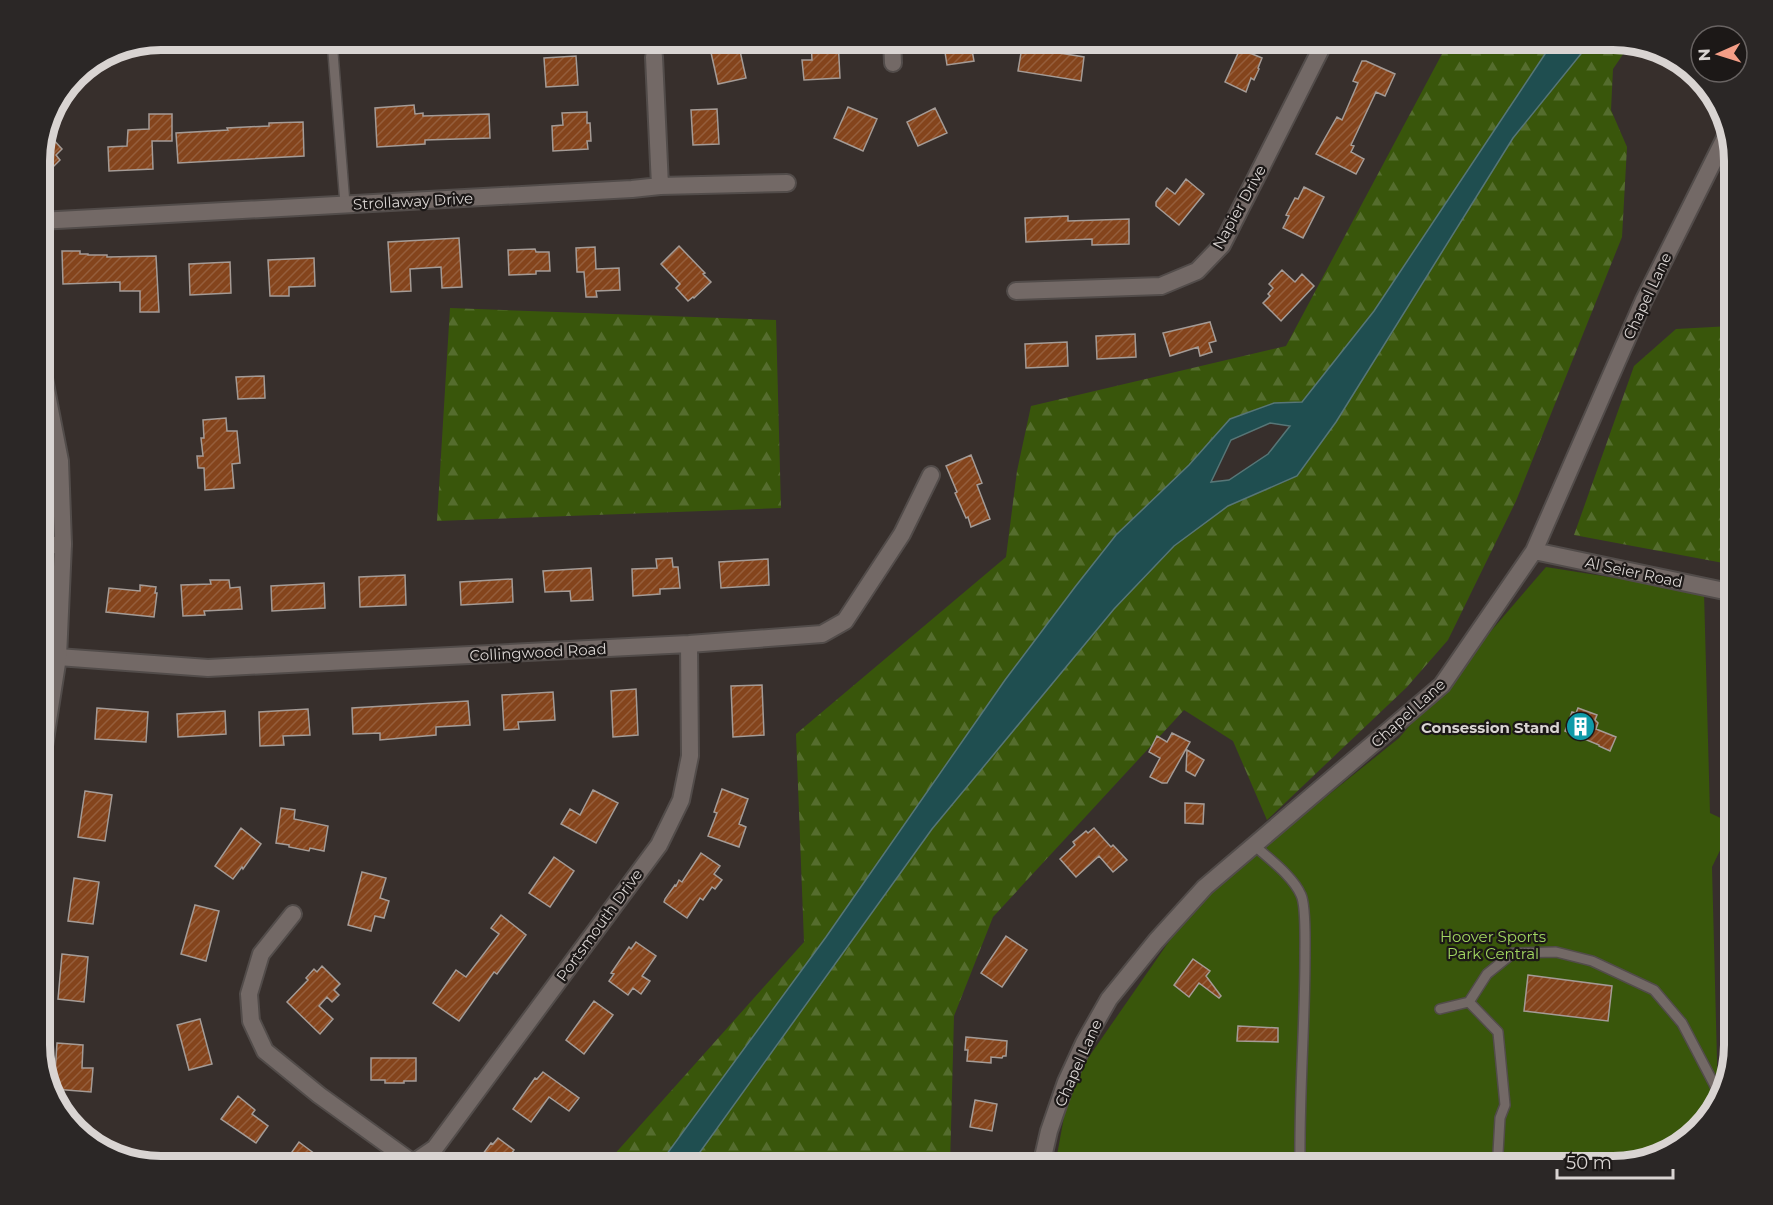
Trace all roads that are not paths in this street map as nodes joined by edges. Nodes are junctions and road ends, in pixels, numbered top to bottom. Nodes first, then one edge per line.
1 (332, 50) edge
2 (892, 50) edge
3 (1320, 50) edge
4 (654, 57) dead end
5 (893, 63) dead end
6 (1722, 144) edge
7 (787, 183) dead end
8 (660, 186) junction
9 (345, 204) junction
10 (50, 220) edge
11 (1016, 291) dead end
12 (50, 410) edge
13 (931, 475) dead end
14 (63, 544) junction
15 (50, 546) edge
16 (1534, 551) junction
17 (1724, 591) edge
18 (689, 644) junction
19 (58, 657) junction
20 (50, 708) edge
21 (1254, 845) junction
22 (293, 914) dead end
23 (1469, 1002) junction
24 (1440, 1009) dead end
25 (1715, 1087) edge
26 (402, 1156) edge
27 (424, 1156) edge
28 (1043, 1156) edge
29 (1300, 1156) edge
30 (1499, 1156) edge

1 - 9 lane
2 - 5 street
3 - 11 street, Napier Drive
4 - 8 street
6 - 16 street, Chapel Lane
7 - 8 street, Strollaway Drive
8 - 9 street, Strollaway Drive
9 - 10 street, Strollaway Drive
12 - 14 street
13 - 18 street, Collingwood Road
14 - 15 street
14 - 19 street
16 - 17 street, Al Seier Road
16 - 21 street, Chapel Lane
18 - 19 street, Collingwood Road
18 - 27 street, Portsmouth Drive
19 - 20 street
21 - 28 street, Chapel Lane
21 - 29 lane
22 - 26 street
23 - 24 lane
23 - 25 lane
23 - 30 lane

